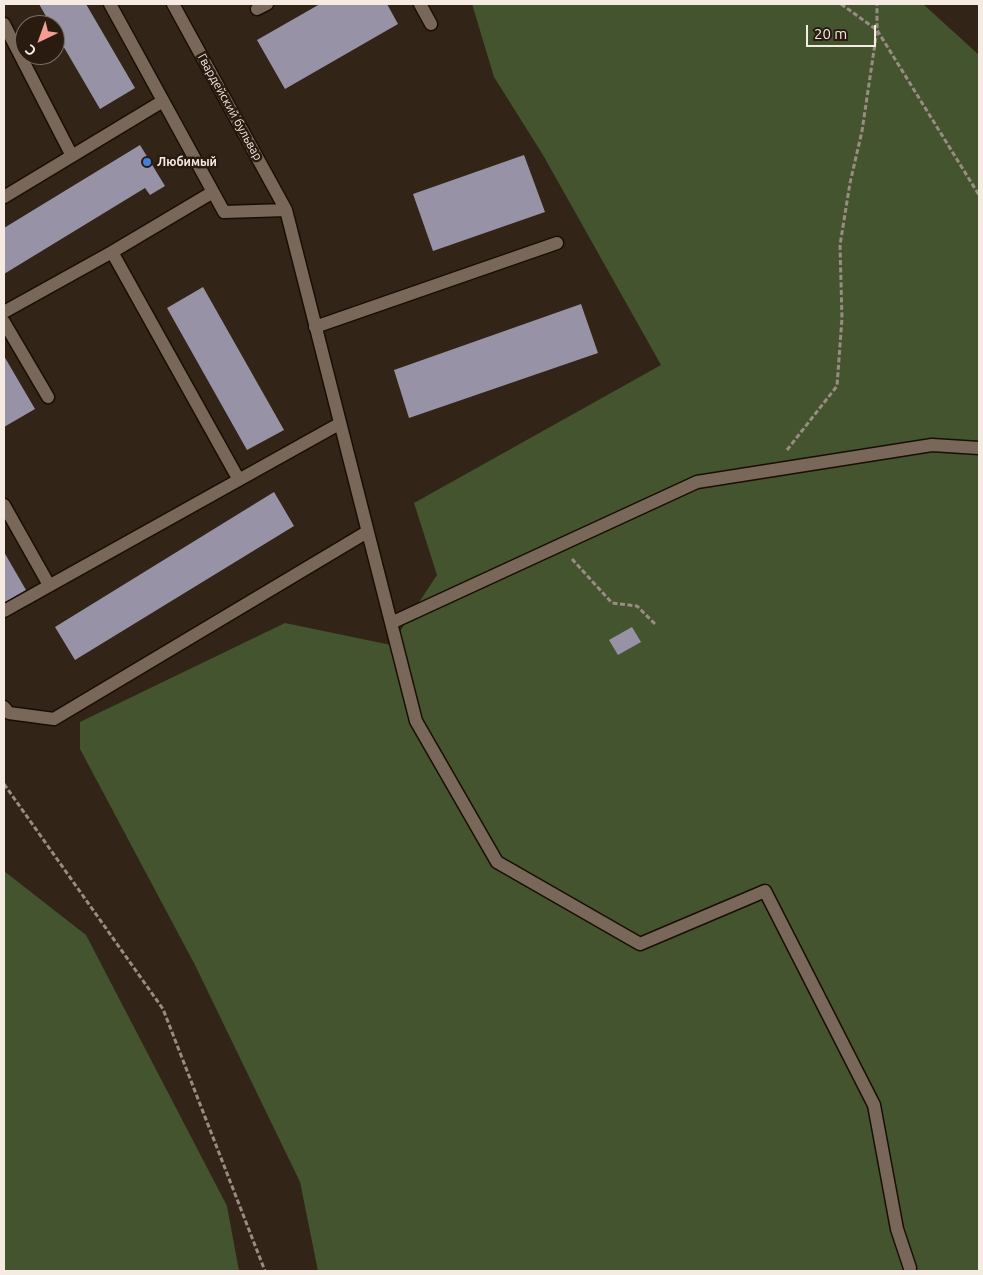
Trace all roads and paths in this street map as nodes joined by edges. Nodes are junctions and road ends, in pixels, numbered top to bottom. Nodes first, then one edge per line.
1 (110, 4) edge
2 (173, 4) edge
3 (420, 4) edge
4 (841, 4) edge
5 (877, 4) edge
6 (4, 24) edge
7 (431, 24) dead end
8 (877, 30) junction
9 (163, 101) junction
10 (72, 156) junction
11 (213, 192) junction
12 (979, 195) edge
13 (4, 197) edge
14 (286, 210) junction
15 (557, 243) dead end
16 (112, 252) junction
17 (4, 312) edge
18 (4, 322) edge
19 (315, 327) junction
20 (48, 397) dead end
21 (340, 424) junction
22 (979, 448) edge
23 (771, 470) junction
24 (239, 480) junction
25 (4, 505) edge
26 (368, 532) junction
27 (560, 545) junction
28 (49, 585) junction
29 (4, 611) edge
30 (391, 623) junction
31 (655, 624) dead end
32 (4, 707) edge
33 (4, 784) edge
34 (910, 1268) dead end
35 (266, 1271) edge

1 - 9 street
2 - 14 street, Гвардейский бульвар
3 - 7 street
4 - 8 path
5 - 8 path
6 - 10 street
8 - 12 path
8 - 23 path
9 - 10 street
9 - 11 street
10 - 13 street
11 - 14 street
11 - 16 street
14 - 19 street, Гвардейский бульвар
15 - 19 street
16 - 17 street
16 - 24 street
18 - 20 street
19 - 21 street, Гвардейский бульвар
21 - 24 street
21 - 26 street, Гвардейский бульвар
22 - 23 street
23 - 27 street
24 - 28 street
25 - 28 street
26 - 30 street, Гвардейский бульвар
26 - 32 street
27 - 30 street
27 - 31 path
28 - 29 street
30 - 34 street, Гвардейский бульвар
33 - 35 path

